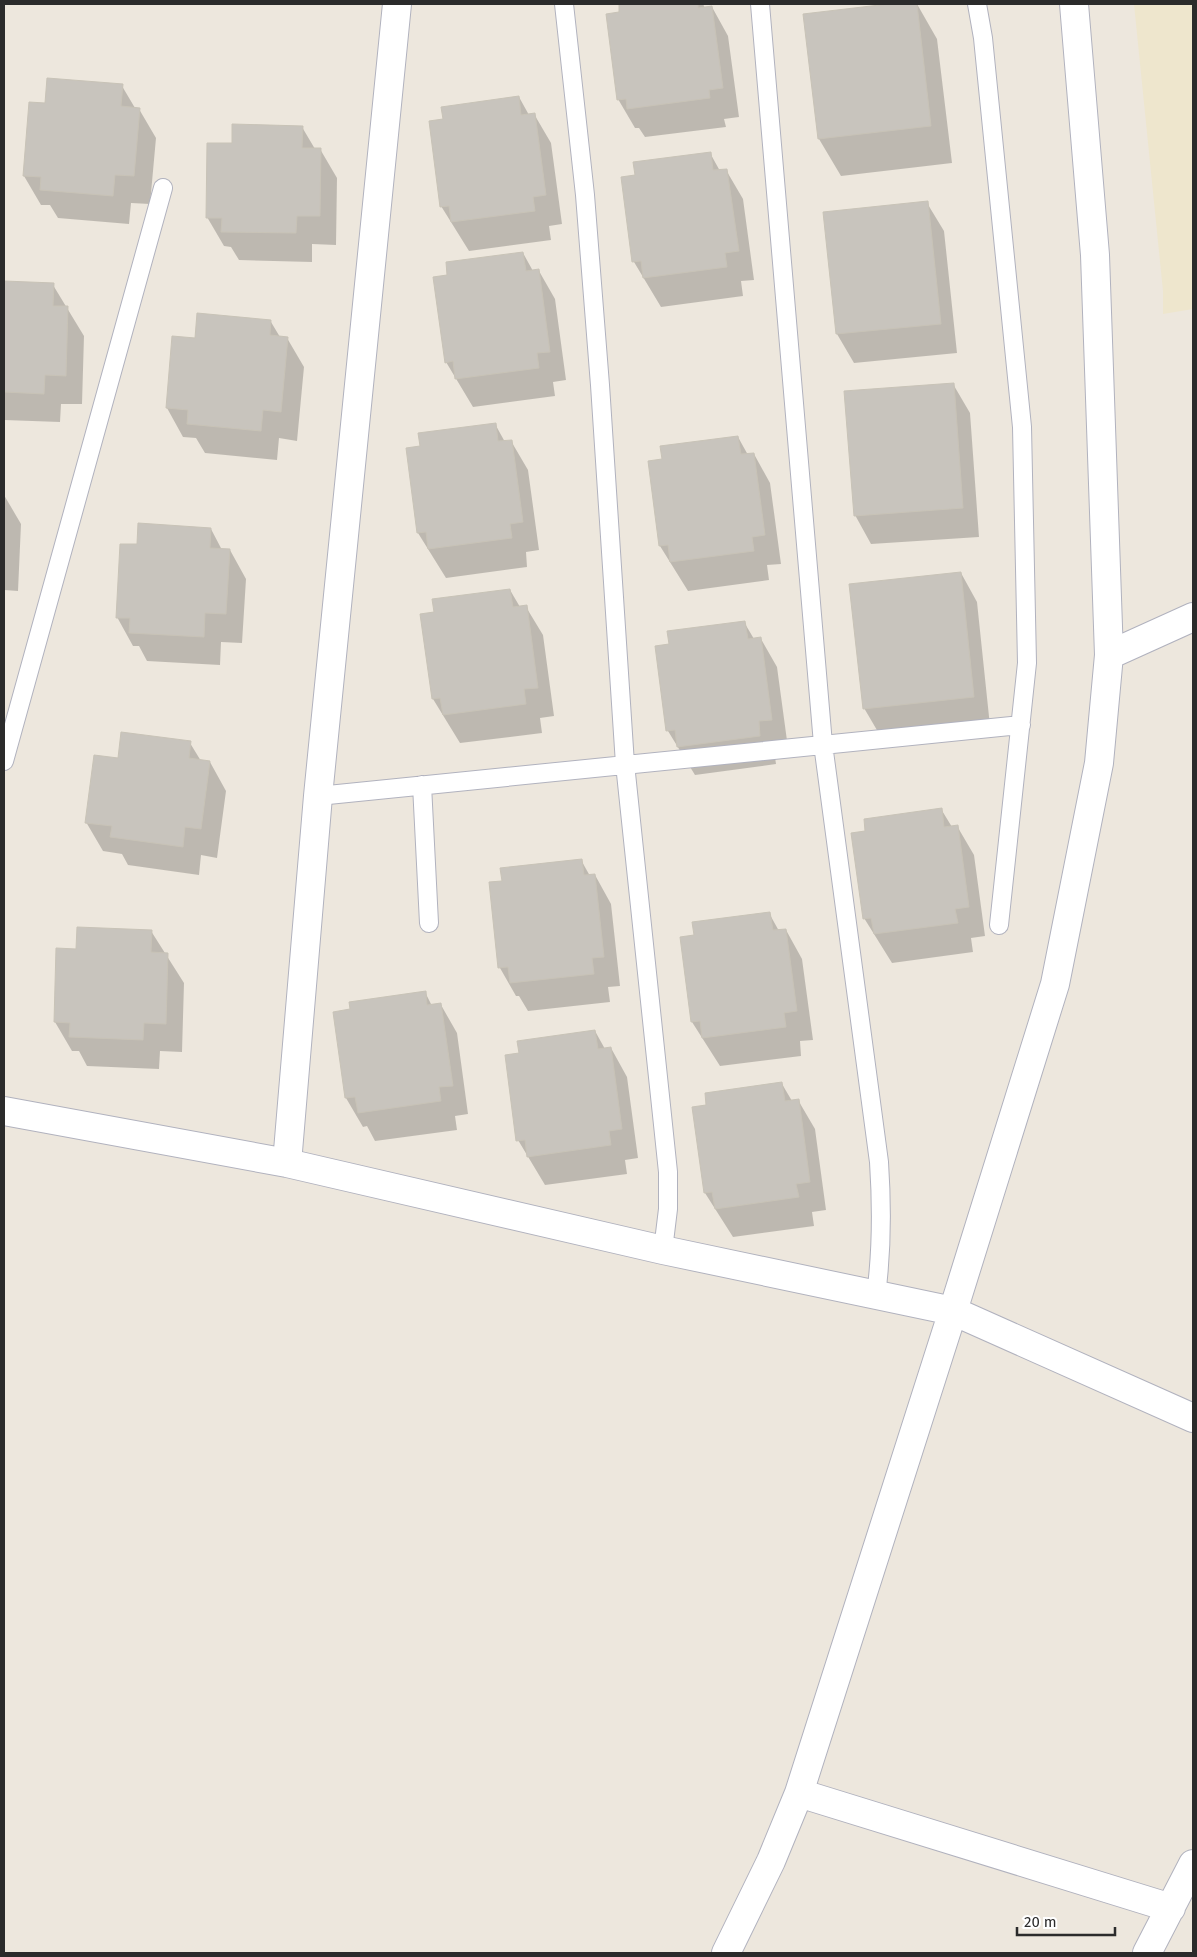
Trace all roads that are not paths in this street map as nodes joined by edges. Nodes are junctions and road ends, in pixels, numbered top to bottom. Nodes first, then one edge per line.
1 (397, 4) edge
2 (564, 4) edge
3 (760, 4) edge
4 (977, 4) edge
5 (1074, 4) edge
6 (162, 188) dead end
7 (1193, 616) edge
8 (1109, 655) junction
9 (1021, 725) junction
10 (823, 744) junction
11 (4, 761) edge
12 (625, 764) junction
13 (422, 785) junction
14 (318, 796) junction
15 (429, 923) dead end
16 (999, 925) dead end
17 (4, 1111) edge
18 (287, 1163) junction
19 (663, 1250) junction
20 (876, 1295) junction
21 (954, 1311) junction
22 (1193, 1418) edge
23 (799, 1793) junction
24 (1193, 1864) edge
25 (1171, 1908) junction
26 (726, 1953) edge
27 (1146, 1953) edge

1 - 14 street
2 - 12 lane
3 - 10 lane
4 - 9 lane
5 - 8 street
6 - 11 lane
7 - 8 street
8 - 21 street
9 - 10 lane
9 - 16 lane
10 - 12 lane
10 - 20 lane
12 - 13 lane
12 - 19 lane
13 - 14 lane
13 - 15 lane
14 - 18 street
17 - 18 street
18 - 19 street
19 - 20 street
20 - 21 street
21 - 22 street
21 - 23 street
23 - 25 street
23 - 26 street
24 - 25 street
25 - 27 street

